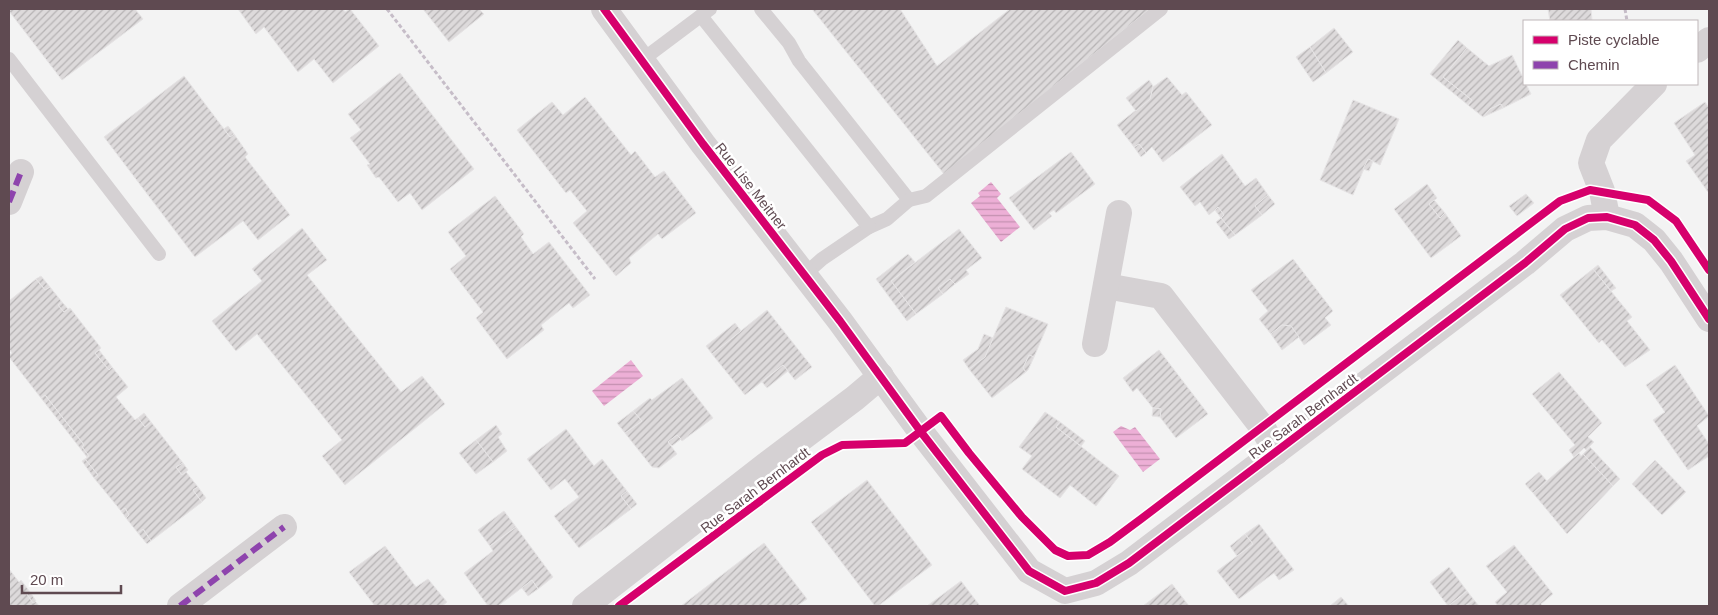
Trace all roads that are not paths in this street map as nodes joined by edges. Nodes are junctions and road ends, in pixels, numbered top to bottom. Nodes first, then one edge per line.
1 (604, 9) edge
2 (761, 9) edge
3 (1161, 9) edge
4 (705, 12) edge
5 (1709, 40) edge
6 (1698, 49) edge
7 (9, 59) edge
8 (642, 60) junction
9 (1653, 85) edge
10 (21, 172) dead end
11 (909, 200) junction
12 (9, 202) edge
13 (1119, 213) dead end
14 (1607, 217) junction
15 (869, 227) junction
16 (159, 254) dead end
17 (804, 275) junction
18 (1106, 286) junction
19 (1709, 319) edge
20 (1095, 344) dead end
21 (881, 376) junction
22 (1276, 452) junction
23 (284, 527) dead end
24 (1064, 598) edge
25 (180, 606) edge
26 (585, 606) edge

1 - 8 street, Rue Lise Meitner
2 - 11 lane
3 - 11 lane
4 - 8 lane
4 - 15 lane
5 - 6 street
7 - 16 lane
8 - 17 street, Rue Lise Meitner
9 - 14 street
10 - 12 street
11 - 15 lane
13 - 18 street
14 - 19 street, Rue Sarah Bernhardt
14 - 22 street, Rue Sarah Bernhardt
15 - 17 lane
17 - 21 street, Rue Lise Meitner
18 - 20 street
18 - 22 street
21 - 24 street, Rue Sarah Bernhardt
21 - 26 street, Rue Sarah Bernhardt
22 - 24 street, Rue Sarah Bernhardt
23 - 25 street

